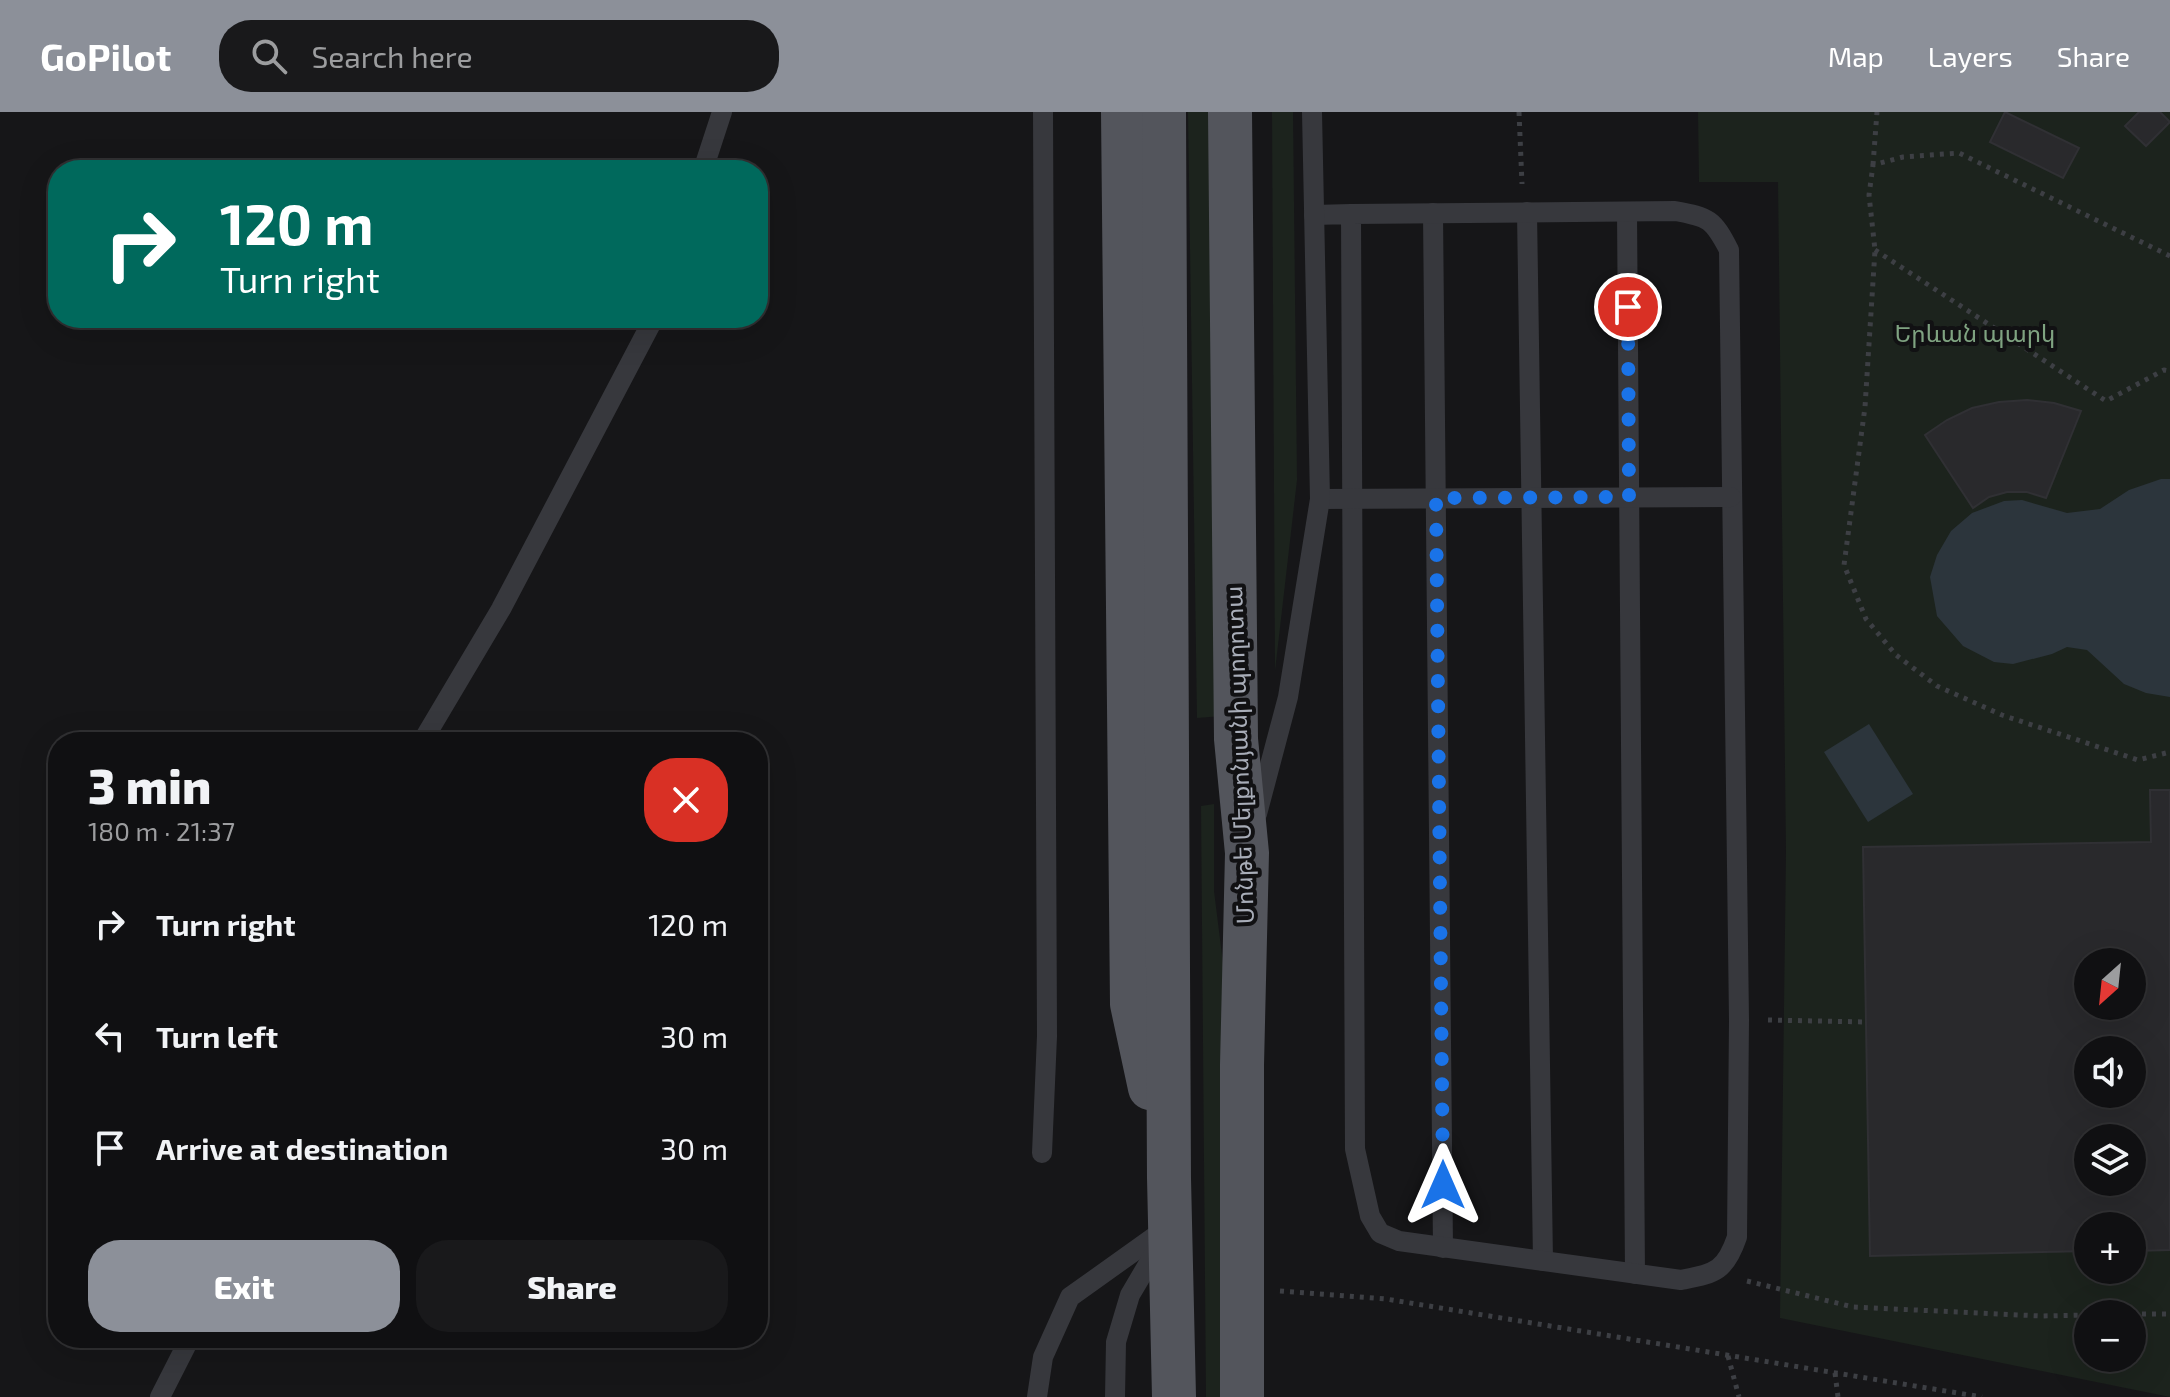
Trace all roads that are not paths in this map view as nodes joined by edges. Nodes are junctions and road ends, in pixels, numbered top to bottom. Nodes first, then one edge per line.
1 (722, 112) edge
2 (1043, 112) edge
3 (1123, 112) edge
4 (1164, 112) edge
5 (1230, 112) edge
6 (1312, 112) edge
7 (706, 160) edge
8 (1527, 212) junction
9 (1627, 212) junction
10 (1433, 213) junction
11 (1351, 214) junction
12 (1314, 215) junction
13 (649, 328) edge
14 (1531, 497) junction
15 (1629, 497) junction
16 (1731, 497) junction
17 (1436, 498) junction
18 (1320, 499) junction
19 (1352, 499) junction
20 (428, 732) edge
21 (1168, 738) junction
22 (1236, 739) junction
23 (1247, 853) junction
24 (1042, 1153) dead end
25 (1169, 1178) junction
26 (1171, 1225) junction
27 (1443, 1248) junction
28 (1543, 1261) junction
29 (1635, 1274) junction
30 (185, 1348) edge
31 (160, 1397) edge
32 (1037, 1397) edge
33 (1115, 1397) edge
34 (1174, 1397) edge
35 (1242, 1397) edge

1 - 7 lane
2 - 24 lane
3 - 25 main road
4 - 21 main road
5 - 22 main road, Մոնթե Մելքոնյանի պողոտա
6 - 12 lane
8 - 9 lane
8 - 10 lane
8 - 14 lane
9 - 15 lane
9 - 16 lane
10 - 11 lane
10 - 17 lane
11 - 12 lane
11 - 19 lane
12 - 18 lane
13 - 20 lane
14 - 15 lane
14 - 17 lane
14 - 28 lane
15 - 16 lane
15 - 29 lane
16 - 29 lane
17 - 19 lane
17 - 27 lane
18 - 19 lane
18 - 23 lane
19 - 27 lane
21 - 22 main road
21 - 25 main road
22 - 23 main road, Մոնթե Մելքոնյանի պողոտա
23 - 35 main road, Մոնթե Մելքոնյանի պողոտա
25 - 26 main road
26 - 32 lane
26 - 33 lane
26 - 34 main road
27 - 28 lane
28 - 29 lane
30 - 31 lane

